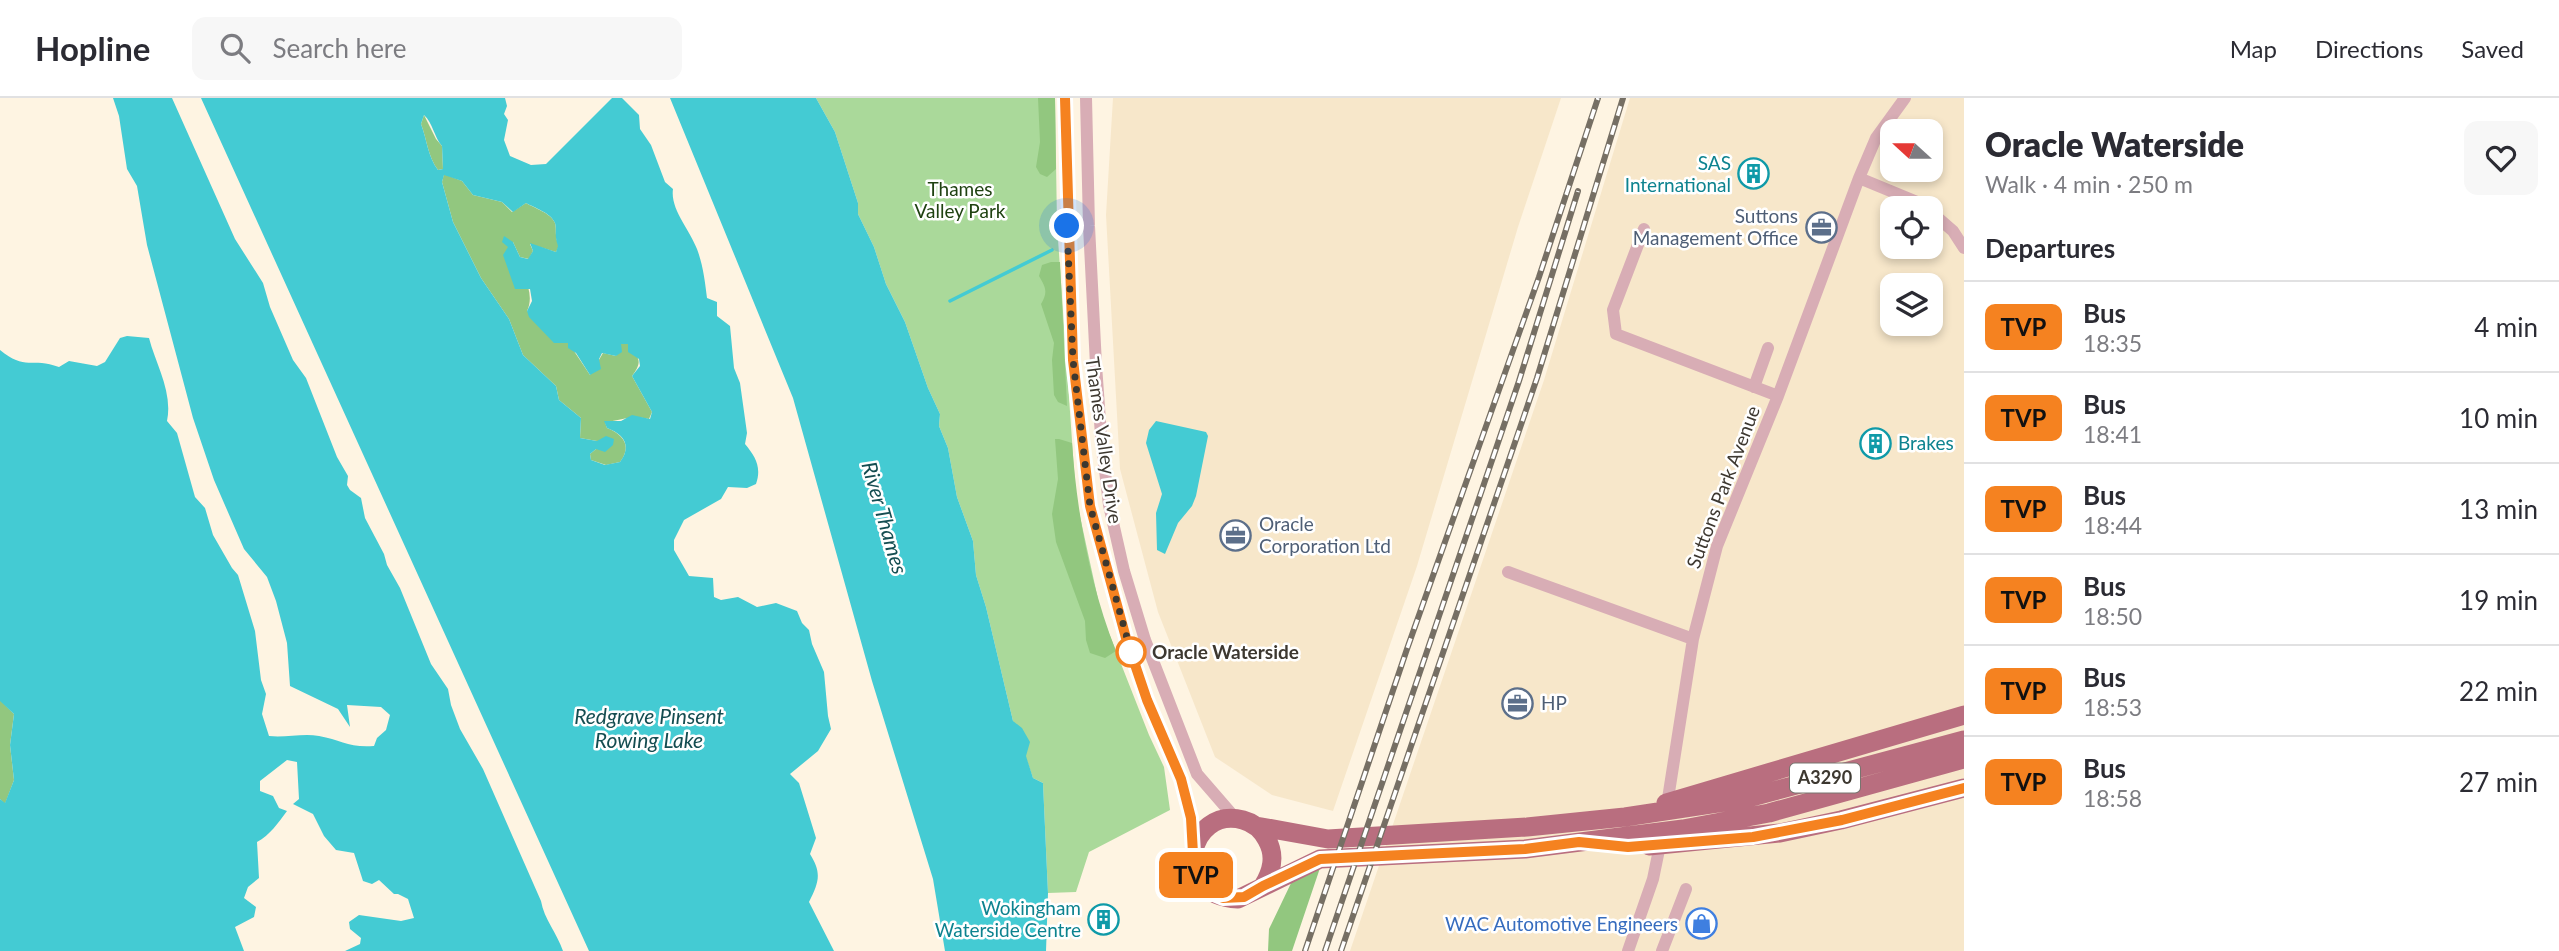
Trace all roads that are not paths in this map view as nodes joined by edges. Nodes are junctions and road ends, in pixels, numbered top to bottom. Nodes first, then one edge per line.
1 (1065, 98) edge
2 (1086, 98) edge
3 (1902, 99) edge
4 (1859, 178) junction
5 (1903, 196) edge
6 (1943, 223) edge
7 (1644, 229) dead end
8 (1964, 248) edge
9 (1768, 348) dead end
10 (1754, 387) junction
11 (1779, 396) junction
12 (1507, 572) dead end
13 (1693, 639) junction
14 (1964, 715) edge
15 (1964, 740) edge
16 (1964, 759) edge
17 (1964, 788) edge
18 (1236, 818) junction
19 (1684, 819) junction
20 (1256, 826) junction
21 (1192, 855) junction
22 (1263, 886) junction
23 (1686, 889) dead end
24 (1628, 951) edge
25 (1662, 951) edge

1 - 21 street, Thames Valley Drive
2 - 18 street, Thames Valley Drive
3 - 4 street, Suttons Park Avenue
4 - 5 street
4 - 11 street, Suttons Park Avenue
6 - 8 street
7 - 10 street
9 - 10 street
10 - 11 street
11 - 13 street, Suttons Park Avenue
12 - 13 street
13 - 24 street, Suttons Park Avenue
14 - 19 main road, A3290
15 - 19 main road, A3290
16 - 19 main road, A3290
17 - 19 main road, A3290
18 - 20 main road
18 - 21 main road
19 - 20 main road, A3290
19 - 22 main road, A3290
20 - 22 main road
21 - 22 main road
23 - 25 street

